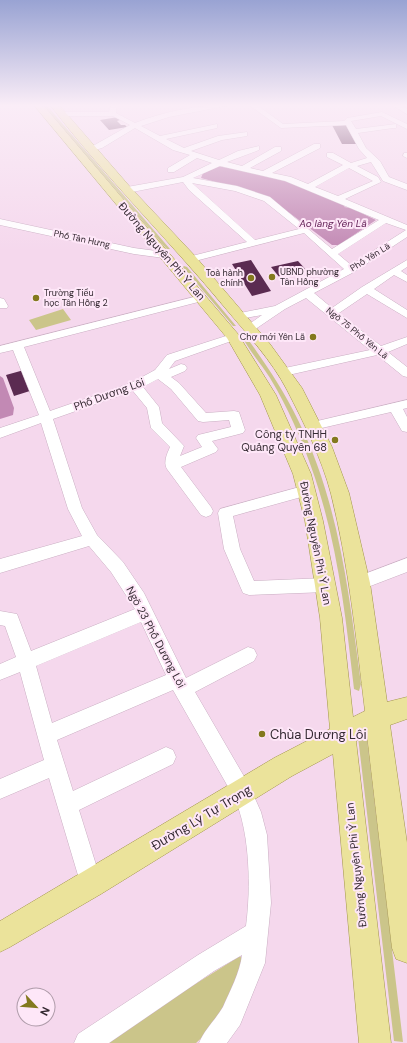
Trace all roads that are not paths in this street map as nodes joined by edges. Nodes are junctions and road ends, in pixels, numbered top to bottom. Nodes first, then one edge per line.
1 (79, 154) edge
2 (98, 154) edge
3 (192, 154) edge
4 (240, 154) edge
5 (270, 154) edge
6 (298, 154) edge
7 (367, 154) edge
8 (196, 155) junction
9 (330, 155) dead end
10 (372, 159) junction
11 (219, 163) junction
12 (348, 166) junction
13 (244, 168) junction
14 (171, 170) dead end
15 (265, 172) junction
16 (185, 179) junction
17 (309, 187) junction
18 (407, 187) edge
19 (128, 190) junction
20 (337, 200) junction
21 (384, 220) junction
22 (0, 222) edge
23 (407, 228) edge
24 (306, 230) junction
25 (407, 233) edge
26 (253, 243) junction
27 (331, 254) junction
28 (164, 255) junction
29 (191, 259) junction
30 (407, 263) edge
31 (350, 270) junction
32 (394, 271) junction
33 (407, 279) edge
34 (366, 289) junction
35 (307, 293) junction
36 (202, 298) junction
37 (281, 307) junction
38 (332, 313) junction
39 (407, 315) edge
40 (241, 327) junction
41 (407, 340) edge
42 (17, 345) junction
43 (0, 350) edge
44 (380, 351) junction
45 (180, 368) dead end
46 (284, 372) junction
47 (407, 373) edge
48 (160, 375) junction
49 (135, 386) junction
50 (401, 406) edge
51 (46, 417) junction
52 (314, 426) junction
53 (407, 428) edge
54 (0, 433) edge
55 (172, 465) junction
56 (307, 490) junction
57 (206, 511) dead end
58 (92, 539) junction
59 (407, 565) edge
60 (0, 566) edge
61 (360, 583) junction
62 (326, 585) junction
63 (145, 613) junction
64 (0, 618) edge
65 (248, 655) dead end
66 (25, 662) junction
67 (0, 672) edge
68 (180, 684) junction
69 (407, 708) edge
70 (377, 717) junction
71 (46, 734) junction
72 (342, 735) junction
73 (166, 757) dead end
74 (55, 765) junction
75 (0, 789) edge
76 (242, 792) junction
77 (67, 805) junction
78 (91, 884) junction
79 (258, 932) junction
80 (0, 937) edge
81 (407, 948) edge
82 (87, 1043) edge
83 (212, 1043) edge
84 (374, 1043) edge

1 - 28 main road, Đường Nguyên Phi Ỷ Lan
2 - 19 main road, Đường Nguyên Phi Ỷ Lan
3 - 8 street
4 - 11 street
5 - 13 street
6 - 15 street
7 - 10 street
8 - 11 street
8 - 14 street
9 - 12 street
10 - 12 street
10 - 18 street
11 - 13 street
11 - 16 street
12 - 17 street
12 - 20 street
13 - 15 street
15 - 17 street
16 - 19 street
16 - 24 street
16 - 26 street
17 - 20 street
19 - 29 main road, Đường Nguyên Phi Ỷ Lan
20 - 21 street
21 - 23 street
21 - 27 street
22 - 28 street, Phố Tân Hưng
24 - 26 street
24 - 27 street
25 - 31 street, Phố Yên Lã
26 - 29 street
27 - 31 street
28 - 29 main road
28 - 36 main road, Đường Nguyên Phi Ỷ Lan
29 - 40 main road, Đường Nguyên Phi Ỷ Lan
30 - 32 street
31 - 35 street, Phố Yên Lã
32 - 33 street
32 - 34 street
34 - 38 street
34 - 39 street
35 - 37 street, Phố Yên Lã
35 - 38 street, Ngõ 75 Phố Yên Lã
36 - 40 main road, Đường Nguyên Phi Ỷ Lan
36 - 42 street
37 - 40 street
37 - 40 street, Phố Yên Lã
38 - 44 street, Ngõ 75 Phố Yên Lã
40 - 46 main road, Đường Nguyên Phi Ỷ Lan
40 - 48 street, Phố Dương Lôi
40 - 56 main road, Đường Nguyên Phi Ỷ Lan
41 - 44 street
42 - 43 street
42 - 51 street, Ngõ 23 Phố Dương Lôi
44 - 46 street
44 - 47 street, Ngõ 75 Phố Yên Lã
45 - 48 street
46 - 52 main road, Đường Nguyên Phi Ỷ Lan
48 - 49 street, Phố Dương Lôi
48 - 55 street
49 - 51 street, Phố Dương Lôi
49 - 55 street
50 - 52 street
50 - 53 street
51 - 54 street, Phố Dương Lôi
51 - 58 street, Ngõ 23 Phố Dương Lôi
52 - 61 main road, Đường Nguyên Phi Ỷ Lan
55 - 57 street
56 - 62 main road, Đường Nguyên Phi Ỷ Lan
56 - 62 street
58 - 60 street
58 - 63 street, Ngõ 23 Phố Dương Lôi
59 - 61 street
61 - 70 main road, Đường Nguyên Phi Ỷ Lan
62 - 72 main road, Đường Nguyên Phi Ỷ Lan
63 - 66 street
63 - 68 street, Ngõ 23 Phố Dương Lôi
64 - 66 street
65 - 68 street
66 - 67 street
66 - 71 street
68 - 71 street
68 - 76 street, Ngõ 23 Phố Dương Lôi
69 - 70 main road, Đường Lý Tự Trọng
70 - 72 main road, Đường Lý Tự Trọng
70 - 81 main road, Đường Nguyên Phi Ỷ Lan
71 - 74 street
72 - 76 main road, Đường Lý Tự Trọng
72 - 84 main road, Đường Nguyên Phi Ỷ Lan
73 - 77 street
74 - 75 street
74 - 77 street
76 - 78 main road, Đường Lý Tự Trọng
76 - 79 street, Ngõ 23 Phố Dương Lôi
77 - 78 street
78 - 80 main road, Đường Lý Tự Trọng
79 - 82 street
79 - 83 street, Ngõ 23 Phố Dương Lôi

